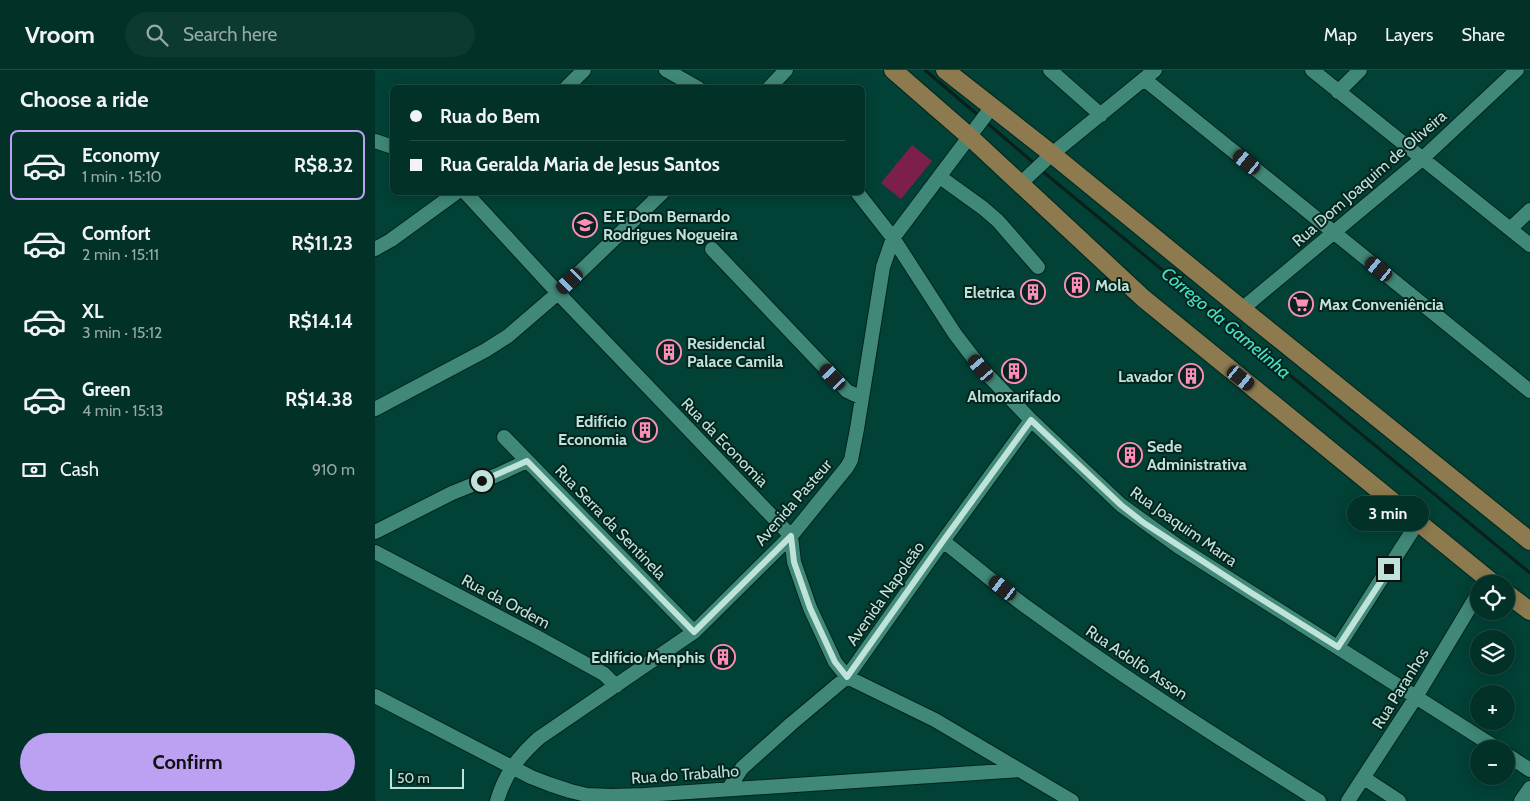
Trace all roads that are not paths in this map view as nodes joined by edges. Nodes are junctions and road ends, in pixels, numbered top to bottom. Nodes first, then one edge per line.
1 (584, 70) edge
2 (666, 70) edge
3 (786, 70) edge
4 (893, 70) edge
5 (945, 70) edge
6 (1050, 70) edge
7 (1312, 70) edge
8 (1360, 70) edge
9 (1517, 70) edge
10 (1150, 73) edge
11 (569, 85) edge
12 (693, 85) edge
13 (772, 85) edge
14 (1338, 92) junction
15 (1101, 115) junction
16 (982, 121) junction
17 (375, 141) edge
18 (390, 146) edge
19 (1423, 158) junction
20 (1042, 164) junction
21 (940, 177) junction
22 (1021, 184) junction
23 (453, 195) edge
24 (468, 195) edge
25 (660, 195) edge
26 (859, 195) edge
27 (1530, 210) edge
28 (1510, 229) junction
29 (1334, 233) junction
30 (893, 238) junction
31 (1530, 245) edge
32 (375, 248) edge
33 (712, 249) dead end
34 (1038, 267) dead end
35 (558, 293) junction
36 (1242, 310) junction
37 (1530, 391) edge
38 (862, 398) junction
39 (375, 409) edge
40 (1031, 420) junction
41 (504, 437) dead end
42 (527, 461) junction
43 (1418, 522) junction
44 (375, 532) edge
45 (791, 536) junction
46 (943, 541) junction
47 (1530, 541) edge
48 (375, 552) edge
49 (1476, 575) edge
50 (1515, 600) edge
51 (1470, 610) edge
52 (1530, 611) edge
53 (694, 632) junction
54 (1338, 647) junction
55 (847, 677) junction
56 (616, 686) junction
57 (375, 696) edge
58 (1416, 697) junction
59 (1485, 740) edge
60 (1515, 760) edge
61 (513, 766) junction
62 (1021, 770) junction
63 (1530, 770) edge
64 (1364, 778) junction
65 (729, 788) junction
66 (1530, 788) edge
67 (497, 801) edge
68 (1072, 801) edge
69 (1319, 801) edge
70 (1348, 801) edge
71 (1399, 801) edge
72 (1521, 801) edge

1 - 11 street
2 - 12 street
3 - 13 street
4 - 16 main road
5 - 16 main road
6 - 15 street
7 - 14 street
8 - 14 street
9 - 19 street, Rua Dom Joaquim de Oliveira
10 - 15 street
10 - 29 street
14 - 19 street
15 - 20 street
16 - 20 main road
16 - 21 street, Avenida Pasteur
16 - 22 main road
17 - 18 street
19 - 28 street
19 - 29 street, Rua Dom Joaquim de Oliveira
20 - 22 street
20 - 36 main road
21 - 30 street, Avenida Pasteur
21 - 34 street
22 - 43 main road
23 - 32 street
24 - 35 street, Rua da Economia
25 - 35 street
26 - 30 street, Rua Joaquim Marra
27 - 28 street
28 - 31 street
29 - 36 street, Rua Dom Joaquim de Oliveira
29 - 37 street
30 - 38 street, Avenida Pasteur
30 - 40 street, Rua Joaquim Marra
33 - 38 street
35 - 39 street
35 - 45 street, Rua da Economia
36 - 47 main road
38 - 45 street, Avenida Pasteur
40 - 46 street, Avenida Napoleão
40 - 54 street, Rua Joaquim Marra
41 - 42 street, Rua Serra da Sentinela
42 - 44 street
42 - 53 street, Rua Serra da Sentinela
43 - 49 main road
43 - 54 street
45 - 53 street, Avenida Pasteur
45 - 55 street
46 - 55 street, Avenida Napoleão
46 - 69 street, Rua Adolfo Asson
48 - 56 street, Rua da Ordem
50 - 52 main road
51 - 58 street, Rua Paranhos
53 - 56 street, Avenida Pasteur
54 - 58 street, Rua Joaquim Marra
55 - 62 street
55 - 65 street, Avenida Napoleão
56 - 61 street, Avenida Pasteur
57 - 61 street, Rua do Trabalho
58 - 59 street, Rua Joaquim Marra
58 - 64 street, Rua Paranhos
60 - 63 street
61 - 65 street, Rua do Trabalho
61 - 67 street, Avenida Pasteur
62 - 65 street, Rua do Trabalho
62 - 68 street
64 - 70 street, Rua Paranhos
64 - 71 street
66 - 72 street

